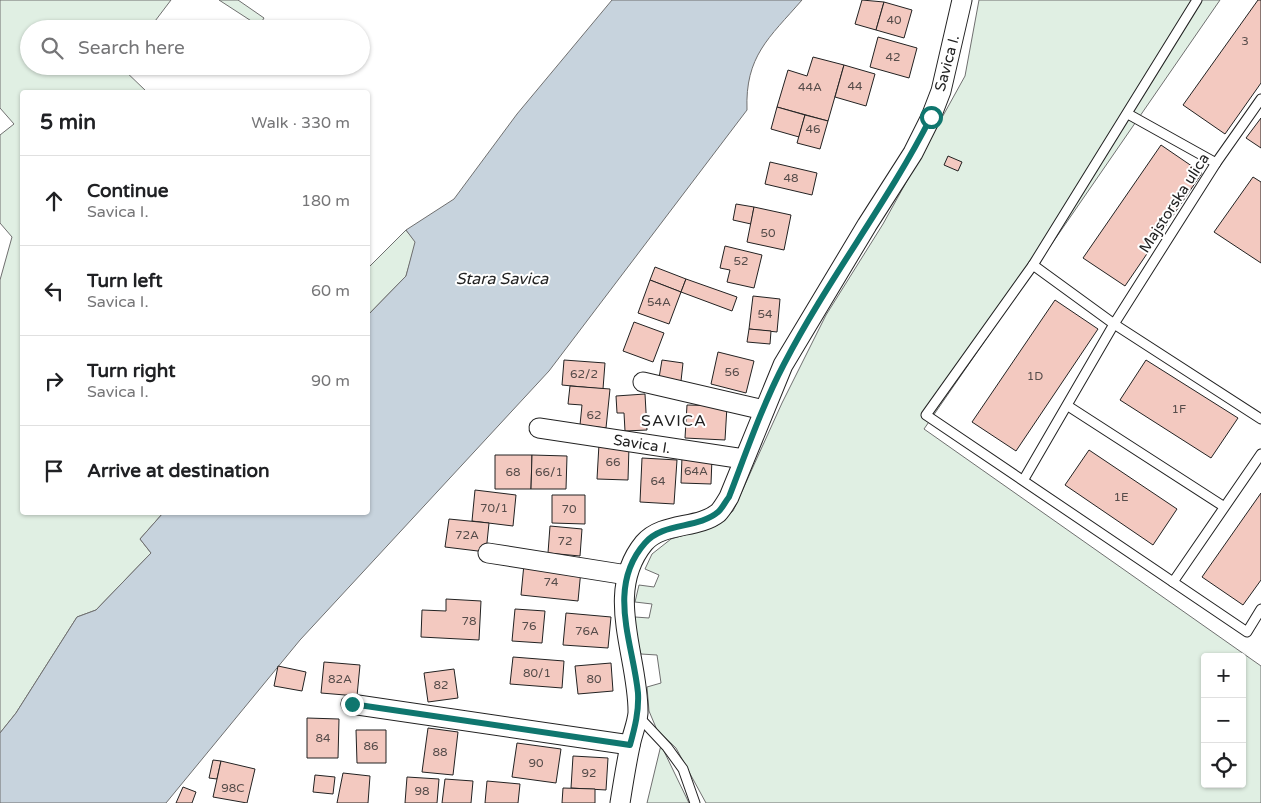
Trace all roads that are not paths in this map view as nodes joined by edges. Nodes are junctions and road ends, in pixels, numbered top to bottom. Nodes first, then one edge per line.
1 (962, 0) edge
2 (1197, 0) edge
3 (1261, 99) edge
4 (1128, 114) junction
5 (1216, 163) junction
6 (1033, 265) junction
7 (1114, 324) junction
8 (643, 382) dead end
9 (1068, 406) junction
10 (764, 410) junction
11 (1261, 419) edge
12 (539, 428) dead end
13 (1261, 454) edge
14 (744, 459) junction
15 (1024, 479) junction
16 (1223, 506) junction
17 (488, 553) dead end
18 (627, 575) junction
19 (1173, 582) junction
20 (1261, 609) edge
21 (352, 704) dead end
22 (638, 716) junction
23 (630, 745) junction
24 (620, 803) edge
25 (696, 803) edge

1 - 10 street, Savica I.
2 - 4 lane
3 - 5 lane, Majstorska ulica
4 - 5 lane
4 - 6 lane
5 - 7 lane, Majstorska ulica
6 - 7 lane
6 - 15 lane
7 - 9 lane, Majstorska ulica
7 - 11 lane
8 - 10 street
9 - 15 lane, Majstorska ulica
9 - 16 lane
10 - 14 street, Savica I.
12 - 14 street, Savica I.
13 - 16 lane
14 - 18 street, Savica I.
15 - 19 lane
16 - 19 lane
17 - 18 street
18 - 22 street, Savica I.
19 - 20 lane
21 - 23 street
22 - 23 street, Savica I.
22 - 25 lane
23 - 24 street, Savica I.

